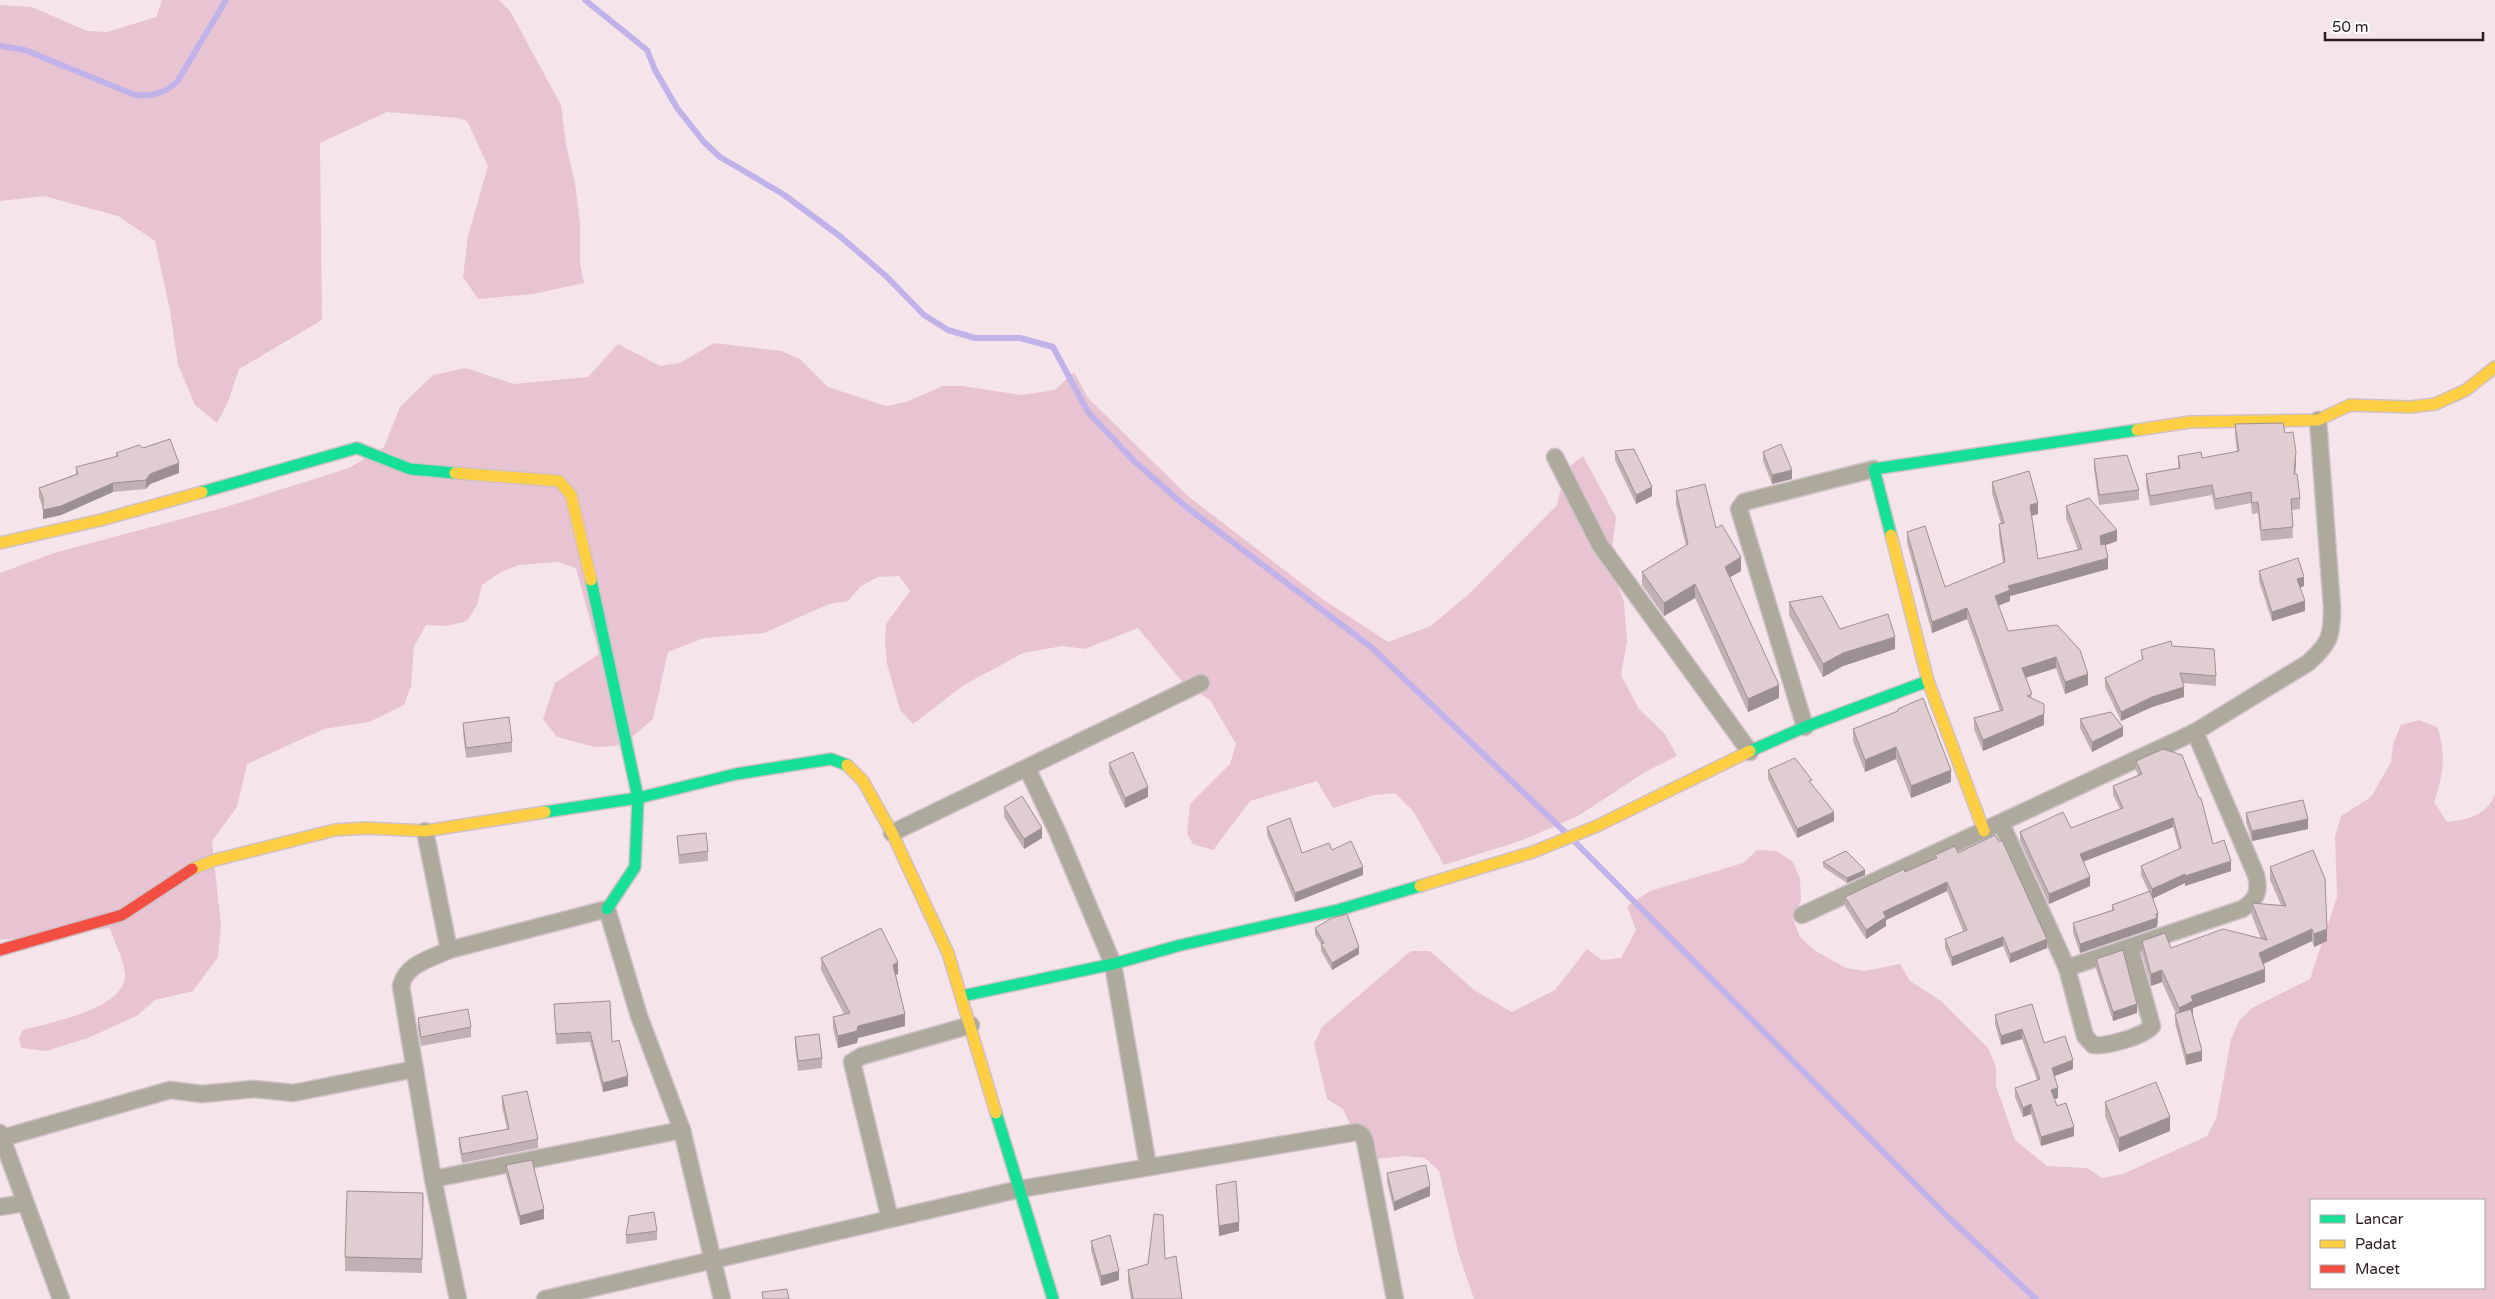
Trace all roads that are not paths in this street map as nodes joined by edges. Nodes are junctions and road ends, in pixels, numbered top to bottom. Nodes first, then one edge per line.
1 (2495, 367) edge
2 (2318, 420) junction
3 (1555, 458) dead end
4 (1874, 470) junction
5 (0, 543) edge
6 (1928, 681) junction
7 (1202, 682) dead end
8 (1804, 727) junction
9 (2195, 732) junction
10 (1750, 752) junction
11 (1027, 768) junction
12 (638, 798) junction
13 (2001, 823) junction
14 (425, 831) junction
15 (1984, 831) junction
16 (892, 833) junction
17 (607, 909) junction
18 (1802, 915) dead end
19 (2130, 947) junction
20 (0, 950) edge
21 (449, 950) junction
22 (1113, 964) junction
23 (2067, 968) junction
24 (962, 996) junction
25 (971, 1025) junction
26 (414, 1069) junction
27 (682, 1130) junction
28 (1, 1136) edge
29 (1148, 1166) junction
30 (433, 1179) junction
31 (1020, 1189) junction
32 (24, 1202) junction
33 (0, 1208) edge
34 (890, 1219) junction
35 (712, 1261) junction
36 (61, 1299) edge
37 (458, 1299) edge
38 (545, 1299) edge
39 (722, 1299) edge
40 (1053, 1299) edge
41 (1395, 1299) edge

1 - 2 street
2 - 4 street
2 - 9 street
3 - 10 street
4 - 6 street
4 - 8 street
5 - 12 street
6 - 8 street
6 - 15 street
7 - 11 street
8 - 10 street
9 - 13 street
9 - 19 street
10 - 22 street
11 - 16 street
11 - 22 street
12 - 14 street
12 - 16 street
12 - 17 street
13 - 15 street
13 - 23 street
14 - 20 street
14 - 21 street
15 - 18 street
16 - 24 street
17 - 21 street
17 - 27 street
19 - 23 street
19 - 23 street
21 - 26 street
22 - 24 street
22 - 29 street
24 - 25 street
25 - 31 street
25 - 34 street
26 - 28 street
26 - 30 street
27 - 30 street
27 - 35 street
28 - 32 street
29 - 31 street
29 - 41 street
30 - 37 street
31 - 34 street
31 - 40 street
32 - 33 street
32 - 36 street
34 - 35 street
35 - 38 street
35 - 39 street

